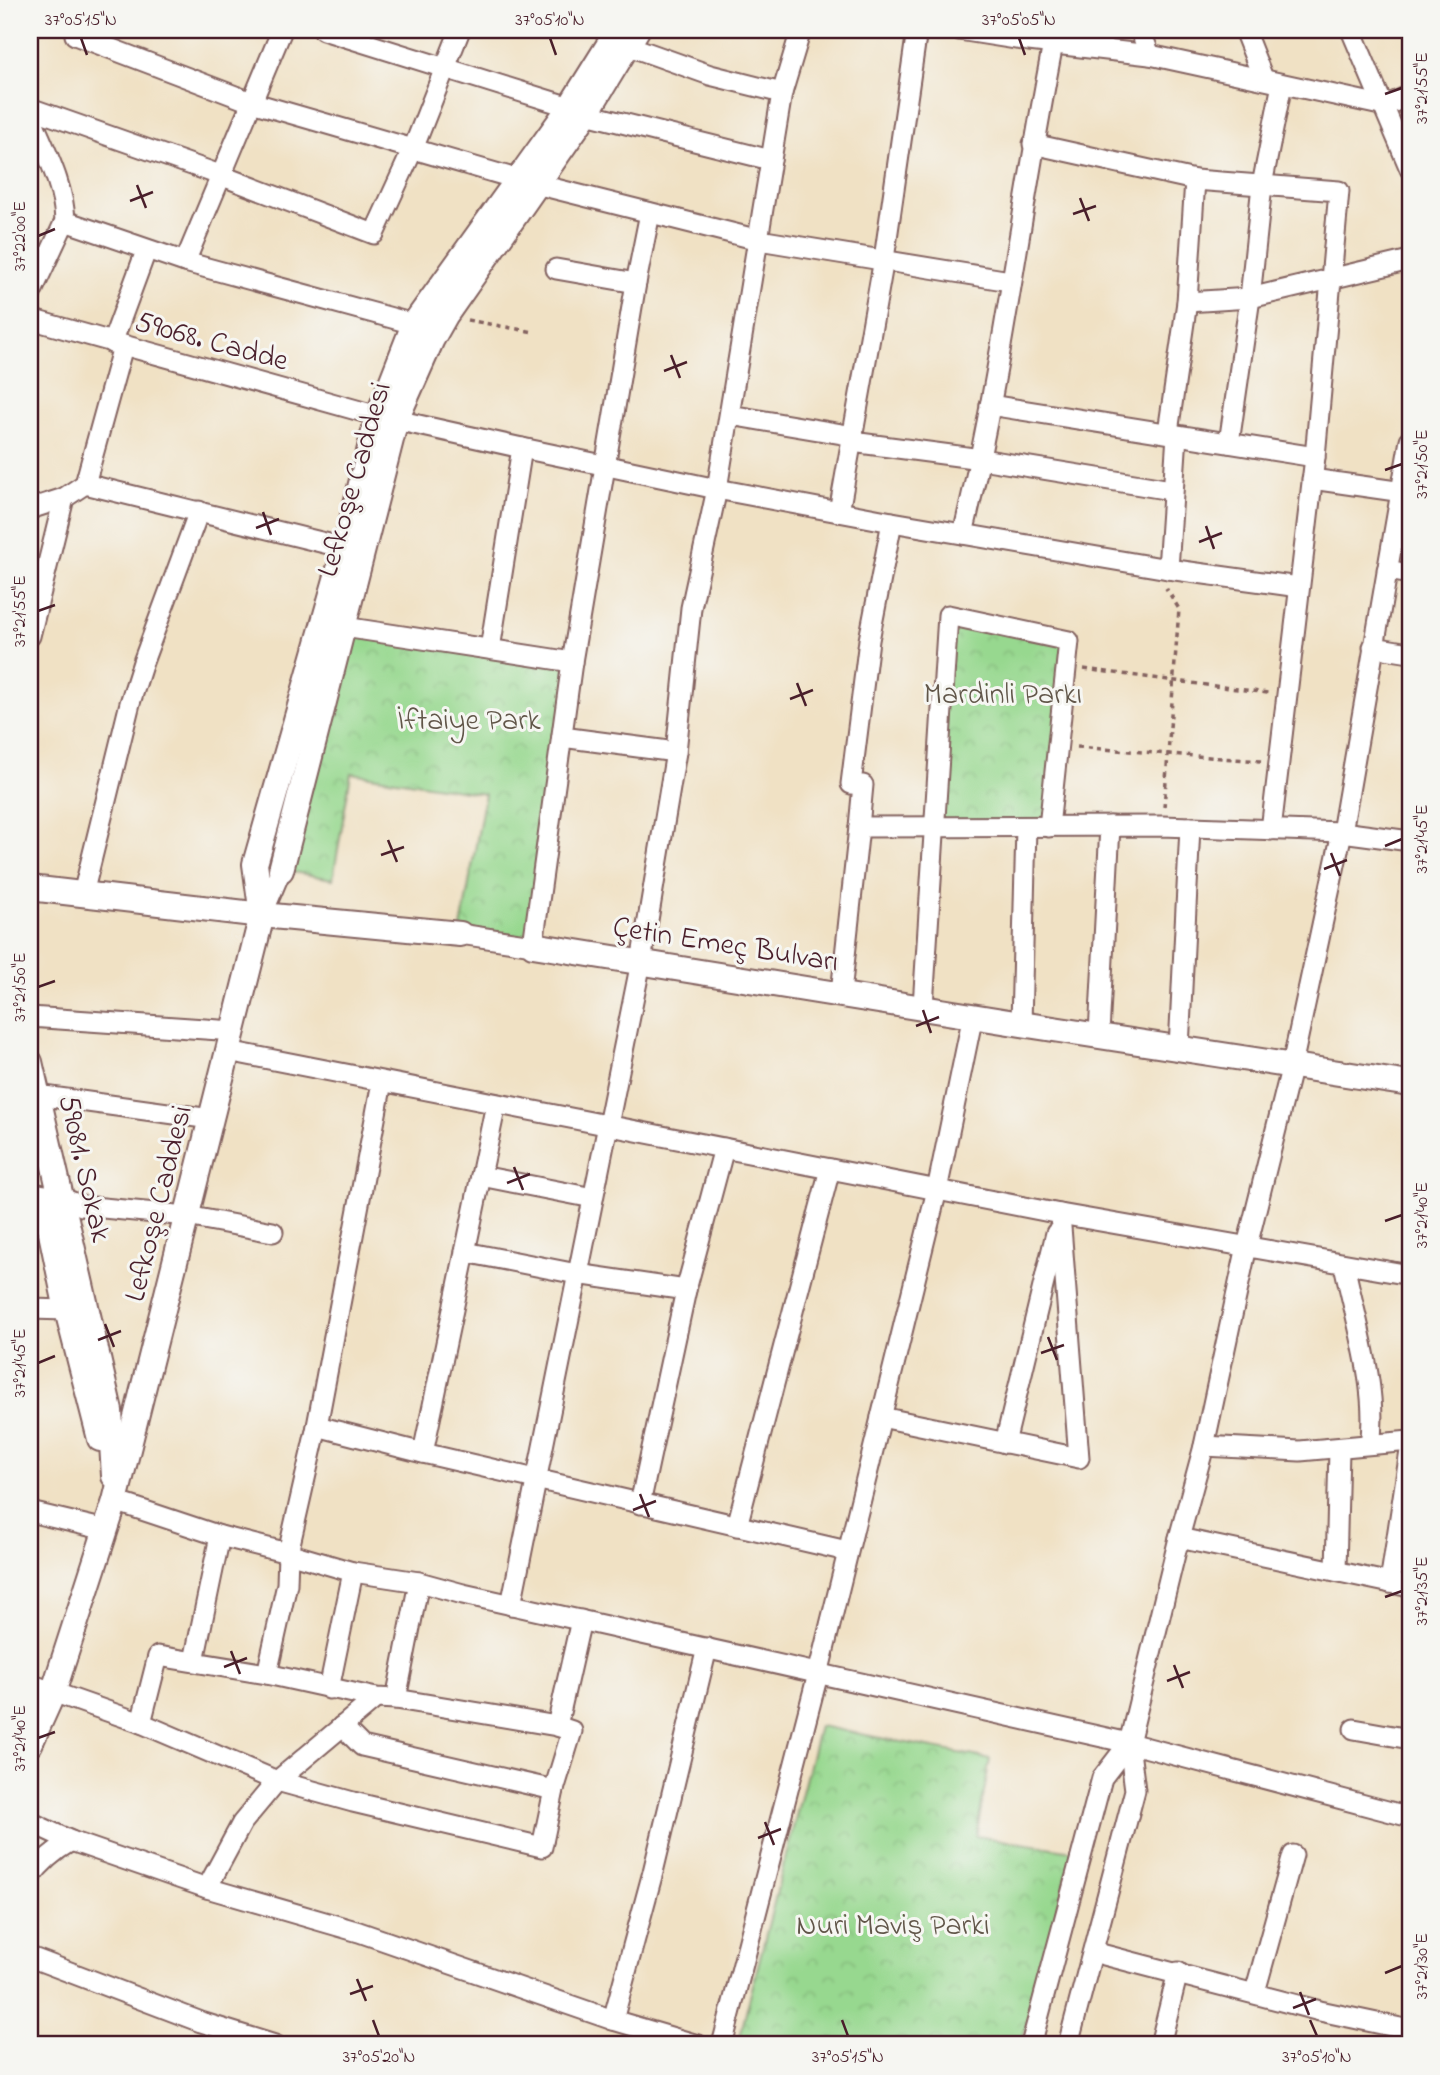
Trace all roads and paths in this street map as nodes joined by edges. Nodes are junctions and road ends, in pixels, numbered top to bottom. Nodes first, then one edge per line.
1 (77, 30) edge
2 (282, 30) edge
3 (323, 30) edge
4 (460, 30) edge
5 (801, 30) edge
6 (917, 30) edge
7 (959, 30) edge
8 (1140, 30) edge
9 (1244, 30) edge
10 (1352, 30) edge
11 (620, 34) edge
12 (1029, 35) edge
13 (1053, 44) junction
14 (1150, 55) junction
15 (446, 67) junction
16 (1272, 81) junction
17 (782, 93) junction
18 (1410, 95) edge
19 (251, 102) junction
20 (1385, 106) junction
21 (30, 108) edge
22 (578, 111) junction
23 (30, 114) edge
24 (1033, 144) junction
25 (413, 149) junction
26 (771, 160) junction
27 (1410, 169) edge
28 (220, 175) junction
29 (1195, 180) junction
30 (529, 182) junction
31 (1262, 185) junction
32 (650, 213) junction
33 (65, 221) junction
34 (759, 240) junction
35 (146, 251) junction
36 (884, 259) junction
37 (1410, 260) edge
38 (185, 262) junction
39 (556, 269) dead end
40 (1332, 279) junction
41 (1010, 281) junction
42 (636, 283) junction
43 (30, 296) edge
44 (1251, 298) junction
45 (1187, 302) junction
46 (445, 316) junction
47 (30, 319) edge
48 (414, 324) junction
49 (534, 332) dead end
50 (118, 345) junction
51 (990, 405) junction
52 (730, 415) junction
53 (387, 418) junction
54 (1172, 434) junction
55 (853, 439) junction
56 (1410, 440) edge
57 (1229, 443) junction
58 (522, 448) junction
59 (1315, 457) junction
60 (981, 459) junction
61 (606, 466) junction
62 (1312, 479) junction
63 (85, 484) junction
64 (717, 489) junction
65 (1171, 490) junction
66 (1406, 492) edge
67 (64, 498) junction
68 (30, 509) edge
69 (199, 511) junction
70 (839, 512) junction
71 (892, 522) junction
72 (963, 534) junction
73 (345, 548) junction
74 (1168, 569) junction
75 (1387, 570) junction
76 (1410, 574) edge
77 (1299, 587) junction
78 (344, 627) junction
79 (30, 636) edge
80 (1373, 647) junction
81 (490, 649) junction
82 (1410, 653) edge
83 (572, 662) junction
84 (1066, 666) junction
85 (1173, 681) junction
86 (1287, 696) junction
87 (562, 737) junction
88 (1057, 746) junction
89 (676, 752) junction
90 (1167, 754) junction
91 (1279, 762) junction
92 (933, 825) junction
93 (1110, 826) junction
94 (1162, 826) junction
95 (859, 827) junction
96 (1026, 827) junction
97 (1049, 827) junction
98 (1190, 827) junction
99 (1271, 830) junction
100 (1342, 832) junction
101 (1410, 841) edge
102 (281, 870) joint
103 (30, 888) edge
104 (83, 894) junction
105 (262, 915) junction
106 (460, 934) joint
107 (533, 945) junction
108 (641, 962) junction
109 (841, 993) junction
110 (923, 1006) junction
111 (973, 1015) junction
112 (30, 1017) edge
113 (1021, 1024) junction
114 (1099, 1034) junction
115 (231, 1041) junction
116 (1179, 1048) junction
117 (30, 1062) edge
118 (1292, 1065) junction
119 (382, 1082) junction
120 (1410, 1084) edge
121 (37, 1095) junction
122 (496, 1104) junction
123 (211, 1119) junction
124 (607, 1126) junction
125 (30, 1139) edge
126 (724, 1148) junction
127 (830, 1169) junction
128 (481, 1177) junction
129 (937, 1190) junction
130 (44, 1195) edge
131 (593, 1198) junction
132 (1060, 1214) junction
133 (187, 1216) junction
134 (273, 1232) dead end
135 (1247, 1246) junction
136 (465, 1252) junction
137 (1344, 1264) junction
138 (577, 1274) junction
139 (1410, 1275) edge
140 (686, 1290) junction
141 (30, 1309) edge
142 (67, 1310) junction
143 (881, 1417) junction
144 (317, 1426) junction
145 (1410, 1441) edge
146 (1005, 1443) junction
147 (1370, 1444) junction
148 (1204, 1446) junction
149 (1339, 1449) junction
150 (1410, 1451) edge
151 (423, 1453) junction
152 (536, 1480) junction
153 (1408, 1485) edge
154 (115, 1501) junction
155 (640, 1504) junction
156 (30, 1512) edge
157 (737, 1526) junction
158 (106, 1530) junction
159 (220, 1536) junction
160 (1179, 1538) junction
161 (847, 1551) junction
162 (288, 1553) junction
163 (1336, 1571) junction
164 (353, 1572) junction
165 (419, 1582) junction
166 (1390, 1583) junction
167 (1410, 1587) edge
168 (511, 1605) junction
169 (581, 1619) junction
170 (707, 1648) junction
171 (194, 1661) junction
172 (267, 1674) junction
173 (817, 1674) junction
174 (41, 1688) edge
175 (329, 1689) junction
176 (376, 1698) junction
177 (396, 1699) junction
178 (141, 1723) junction
179 (342, 1726) junction
180 (557, 1726) junction
181 (1354, 1729) dead end
182 (1410, 1740) edge
183 (1129, 1743) junction
184 (30, 1744) edge
185 (278, 1781) junction
186 (554, 1790) junction
187 (1410, 1817) edge
188 (30, 1822) edge
189 (71, 1841) junction
190 (1293, 1855) dead end
191 (30, 1877) edge
192 (207, 1888) junction
193 (1093, 1952) junction
194 (30, 1957) edge
195 (1178, 1972) junction
196 (1255, 1993) junction
197 (613, 2020) junction
198 (1410, 2030) edge
199 (1410, 2039) edge
200 (275, 2045) edge
201 (698, 2045) edge
202 (722, 2045) edge
203 (1031, 2045) edge
204 (1068, 2045) edge
205 (1160, 2045) edge
206 (1408, 2045) edge

1 - 19 street
2 - 19 street
3 - 15 street
4 - 15 street
5 - 17 street
6 - 36 street
7 - 12 street
8 - 14 street
9 - 16 street
10 - 20 street
11 - 17 street
11 - 22 main road, Lefkoşe Caddesi
12 - 13 street
13 - 14 street
13 - 24 street
14 - 16 street
15 - 22 street
15 - 25 street
16 - 20 street
16 - 31 street
17 - 26 street
18 - 20 street
19 - 25 street
19 - 28 street
20 - 27 street
21 - 28 street
22 - 26 street
22 - 30 main road, Lefkoşe Caddesi
23 - 33 street
24 - 29 street
24 - 41 street
25 - 28 street
25 - 30 street
26 - 34 street
28 - 38 street
29 - 31 street
29 - 45 street
30 - 32 street
30 - 46 main road, Lefkoşe Caddesi
30 - 48 main road, Lefkoşe Caddesi
31 - 40 street
31 - 44 street
32 - 34 street
32 - 42 street
33 - 35 street
33 - 43 street
34 - 36 street
34 - 52 street
35 - 38 street
35 - 50 street
36 - 41 street
36 - 55 street
37 - 40 street
38 - 48 street
39 - 42 street
40 - 44 street
40 - 59 street
41 - 51 street
42 - 61 street
44 - 45 street
44 - 57 street
45 - 54 street
46 - 49 path
46 - 53 main road, Lefkoşe Caddesi
47 - 50 street, 59068. Cadde
48 - 53 main road, Lefkoşe Caddesi
50 - 53 street, 59068. Cadde
50 - 63 street
51 - 54 street
51 - 60 street
52 - 55 street
52 - 64 street
53 - 58 street, 59068. Cadde
53 - 73 main road, Lefkoşe Caddesi
53 - 78 main road, Lefkoşe Caddesi
54 - 57 street
54 - 65 street
55 - 60 street
55 - 70 street
56 - 66 street
57 - 59 street
58 - 61 street, 59068. Cadde
58 - 81 street
59 - 62 street
60 - 65 street
60 - 72 street
61 - 64 street, 59068. Cadde
61 - 83 street
62 - 66 street
62 - 77 street
63 - 67 street
63 - 69 street
64 - 70 street, 59068. Cadde
64 - 89 street
65 - 74 street
66 - 75 street
67 - 68 street
67 - 79 street
69 - 73 street
69 - 104 street
70 - 71 street, 59068. Cadde
71 - 72 street, 59068. Cadde
71 - 95 street
72 - 74 street, 59068. Cadde
73 - 105 main road, Lefkoşe Caddesi
74 - 77 street, 59068. Cadde
74 - 85 path
75 - 76 street
75 - 80 street
77 - 86 street
78 - 81 street
78 - 102 main road, Lefkoşe Caddesi
80 - 82 street
80 - 100 street
81 - 83 street
83 - 87 street
84 - 85 path
84 - 88 street
84 - 92 street
85 - 86 path
85 - 90 path
86 - 91 street
87 - 89 street
87 - 107 street
88 - 90 path
88 - 97 street
89 - 108 street
90 - 91 path
90 - 94 path
91 - 99 street
92 - 95 street
92 - 96 street
92 - 110 street
93 - 94 street
93 - 97 street
93 - 114 street
94 - 98 street
95 - 109 street
96 - 97 street
96 - 113 street
98 - 99 street
98 - 116 street
99 - 100 street
100 - 101 street
100 - 118 street
102 - 105 street, Lefkoşe Caddesi
103 - 104 main road, Çetin Emeç Bulvarı
104 - 105 main road, Çetin Emeç Bulvarı
105 - 106 main road, Çetin Emeç Bulvarı
105 - 115 main road, Lefkoşe Caddesi
106 - 107 street, Çetin Emeç Bulvarı
107 - 108 main road, Çetin Emeç Bulvarı
108 - 109 main road, Çetin Emeç Bulvarı
108 - 124 street
109 - 110 main road, Çetin Emeç Bulvarı
110 - 111 main road, Çetin Emeç Bulvarı
111 - 113 main road, Çetin Emeç Bulvarı
111 - 129 street
112 - 115 street
113 - 114 main road, Çetin Emeç Bulvarı
114 - 116 main road, Çetin Emeç Bulvarı
115 - 119 street
115 - 123 main road, Lefkoşe Caddesi
116 - 118 main road, Çetin Emeç Bulvarı
117 - 121 main road, 59081. Sokak
118 - 120 main road, Çetin Emeç Bulvarı
118 - 135 street
119 - 122 street
119 - 144 street
121 - 123 street
121 - 130 main road, 59081. Sokak
122 - 124 street
122 - 128 street
123 - 133 main road, Lefkoşe Caddesi
124 - 126 street
124 - 131 street
125 - 130 main road, 59081. Sokak
126 - 127 street
126 - 140 street
127 - 129 street
127 - 157 street
128 - 131 street
128 - 136 street
129 - 132 street
129 - 143 street
130 - 133 street
130 - 142 main road, 59081. Sokak
130 - 154 main road, 59081. Sokak
131 - 138 street
132 - 135 street
132 - 146 street
132 - 146 street
133 - 134 street
133 - 154 main road, Lefkoşe Caddesi
135 - 137 street
135 - 148 street
136 - 138 street
136 - 151 street
137 - 139 street
137 - 147 street
138 - 140 street
138 - 152 street
140 - 155 street
141 - 142 street
142 - 154 main road, 59081. Sokak
143 - 146 street
143 - 161 street
144 - 151 street
144 - 162 street
145 - 147 street
147 - 149 street
148 - 149 street
148 - 160 street
149 - 163 street
150 - 153 street
151 - 152 street
152 - 155 street
152 - 168 street
153 - 166 street
154 - 158 main road, Lefkoşe Caddesi
154 - 159 street
155 - 157 street
156 - 158 street
157 - 161 street
158 - 174 main road, Lefkoşe Caddesi
159 - 162 street
159 - 171 street
160 - 163 street
160 - 183 street
161 - 173 street
162 - 164 street
162 - 172 street
163 - 166 street
164 - 165 street
164 - 175 street
165 - 168 street
165 - 177 street
166 - 167 street
168 - 169 street
169 - 170 street
169 - 180 street
170 - 173 street
170 - 197 street
171 - 172 street
171 - 178 street
172 - 175 street
173 - 183 street
173 - 202 street
174 - 178 street
174 - 184 main road, Lefkoşe Caddesi
175 - 176 street
176 - 177 street
176 - 179 street
177 - 180 street
178 - 185 street
179 - 185 street
179 - 186 street
180 - 186 street
181 - 182 street
183 - 187 street
183 - 193 street
183 - 203 street
185 - 186 street
185 - 192 street
188 - 189 street
189 - 191 street
189 - 192 street
190 - 196 street
192 - 197 street
193 - 195 street
193 - 204 street
194 - 200 street
195 - 196 street
195 - 205 street
196 - 198 street
197 - 201 street
199 - 206 street

